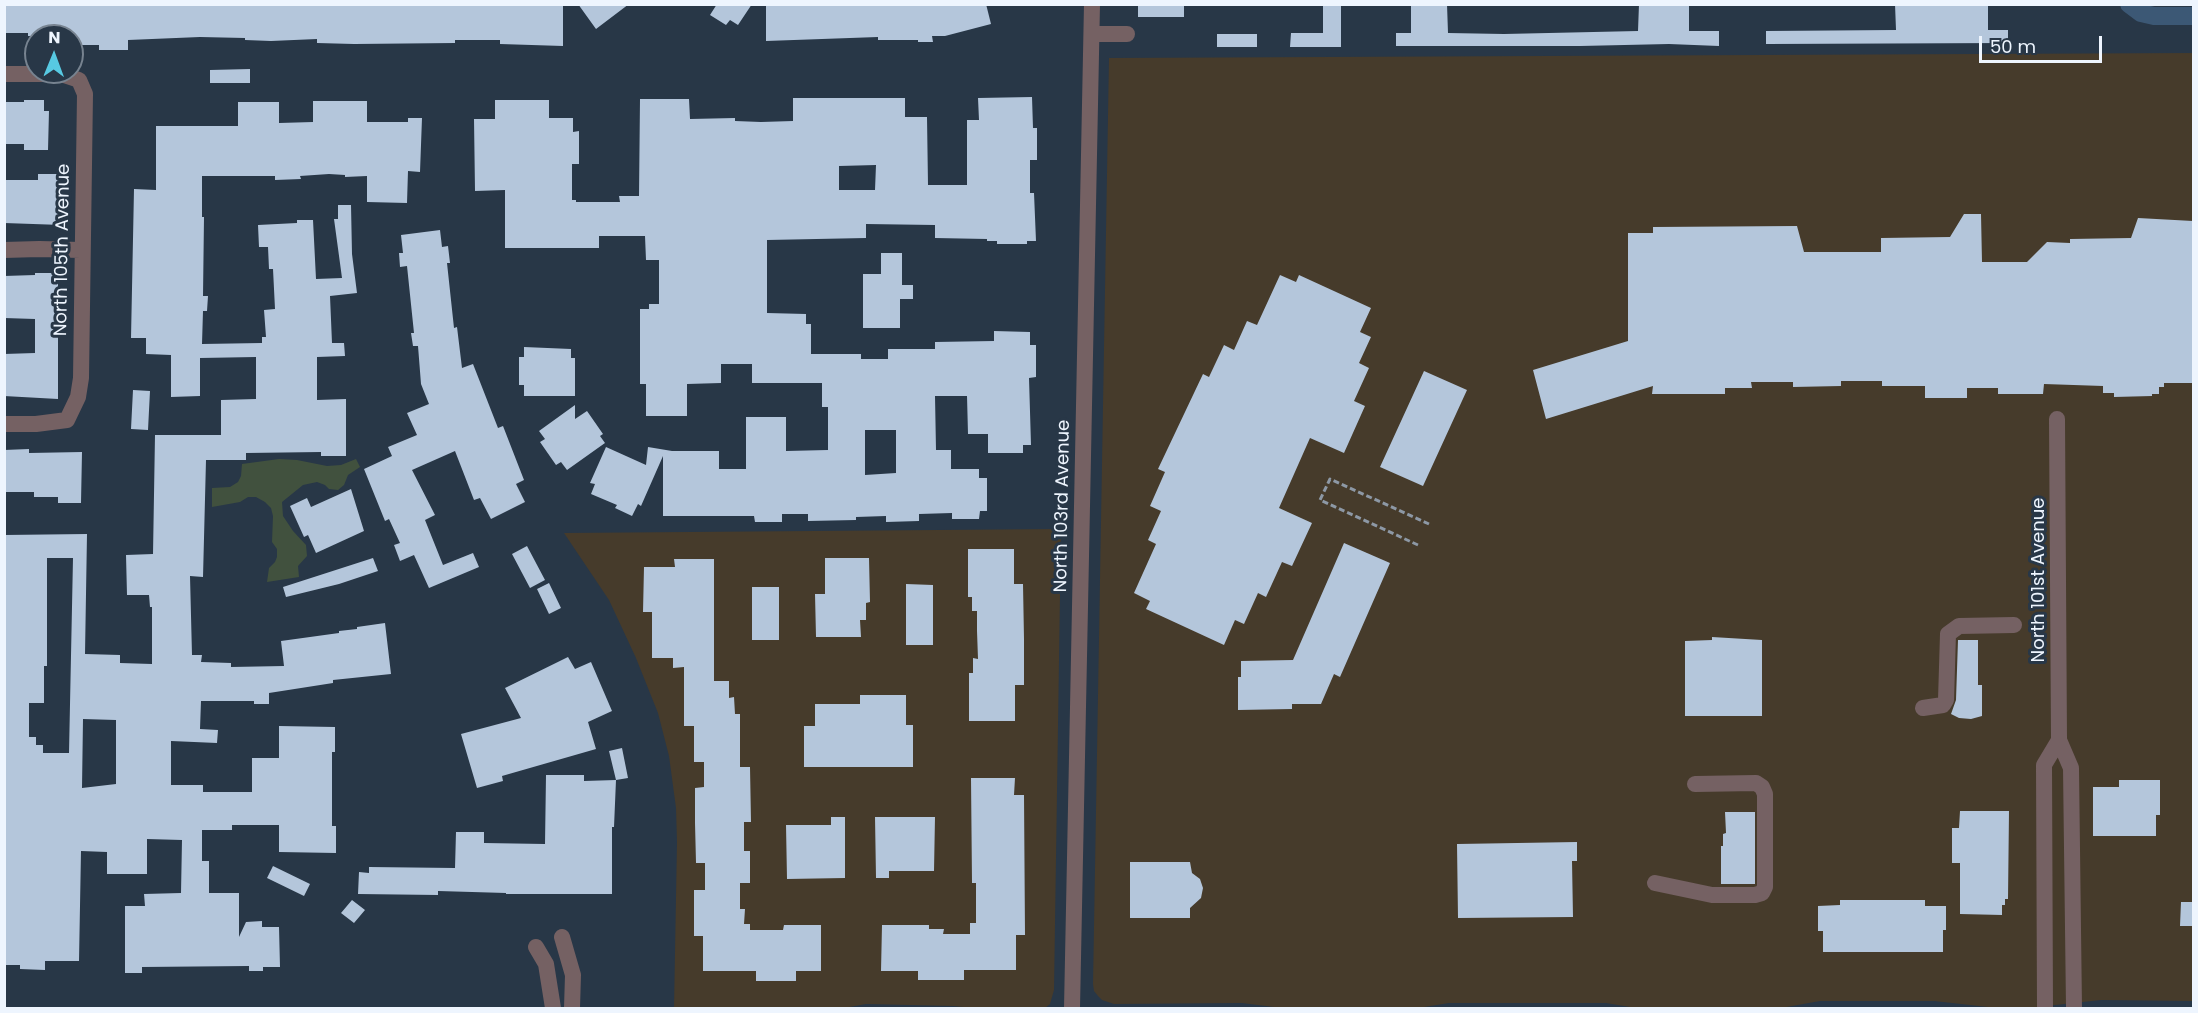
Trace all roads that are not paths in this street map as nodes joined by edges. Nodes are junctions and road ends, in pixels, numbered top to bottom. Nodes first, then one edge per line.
1 (1092, 4) edge
2 (1092, 34) junction
3 (1127, 34) dead end
4 (4, 74) edge
5 (4, 250) edge
6 (81, 250) junction
7 (2057, 419) dead end
8 (4, 424) edge
9 (2014, 626) dead end
10 (1923, 708) dead end
11 (2059, 740) junction
12 (1695, 784) dead end
13 (1655, 883) dead end
14 (562, 937) dead end
15 (536, 947) dead end
16 (553, 1008) edge
17 (572, 1008) edge
18 (1072, 1008) edge
19 (2045, 1008) edge
20 (2074, 1008) edge

1 - 2 street, North 103rd Avenue
2 - 3 street
2 - 18 street, North 103rd Avenue
4 - 6 street, North 105th Avenue
5 - 6 street
6 - 8 street, North 105th Avenue
7 - 11 street, North 101st Avenue
9 - 10 street
11 - 19 street
11 - 20 street, North 101st Avenue
12 - 13 street
14 - 17 street
15 - 16 street

